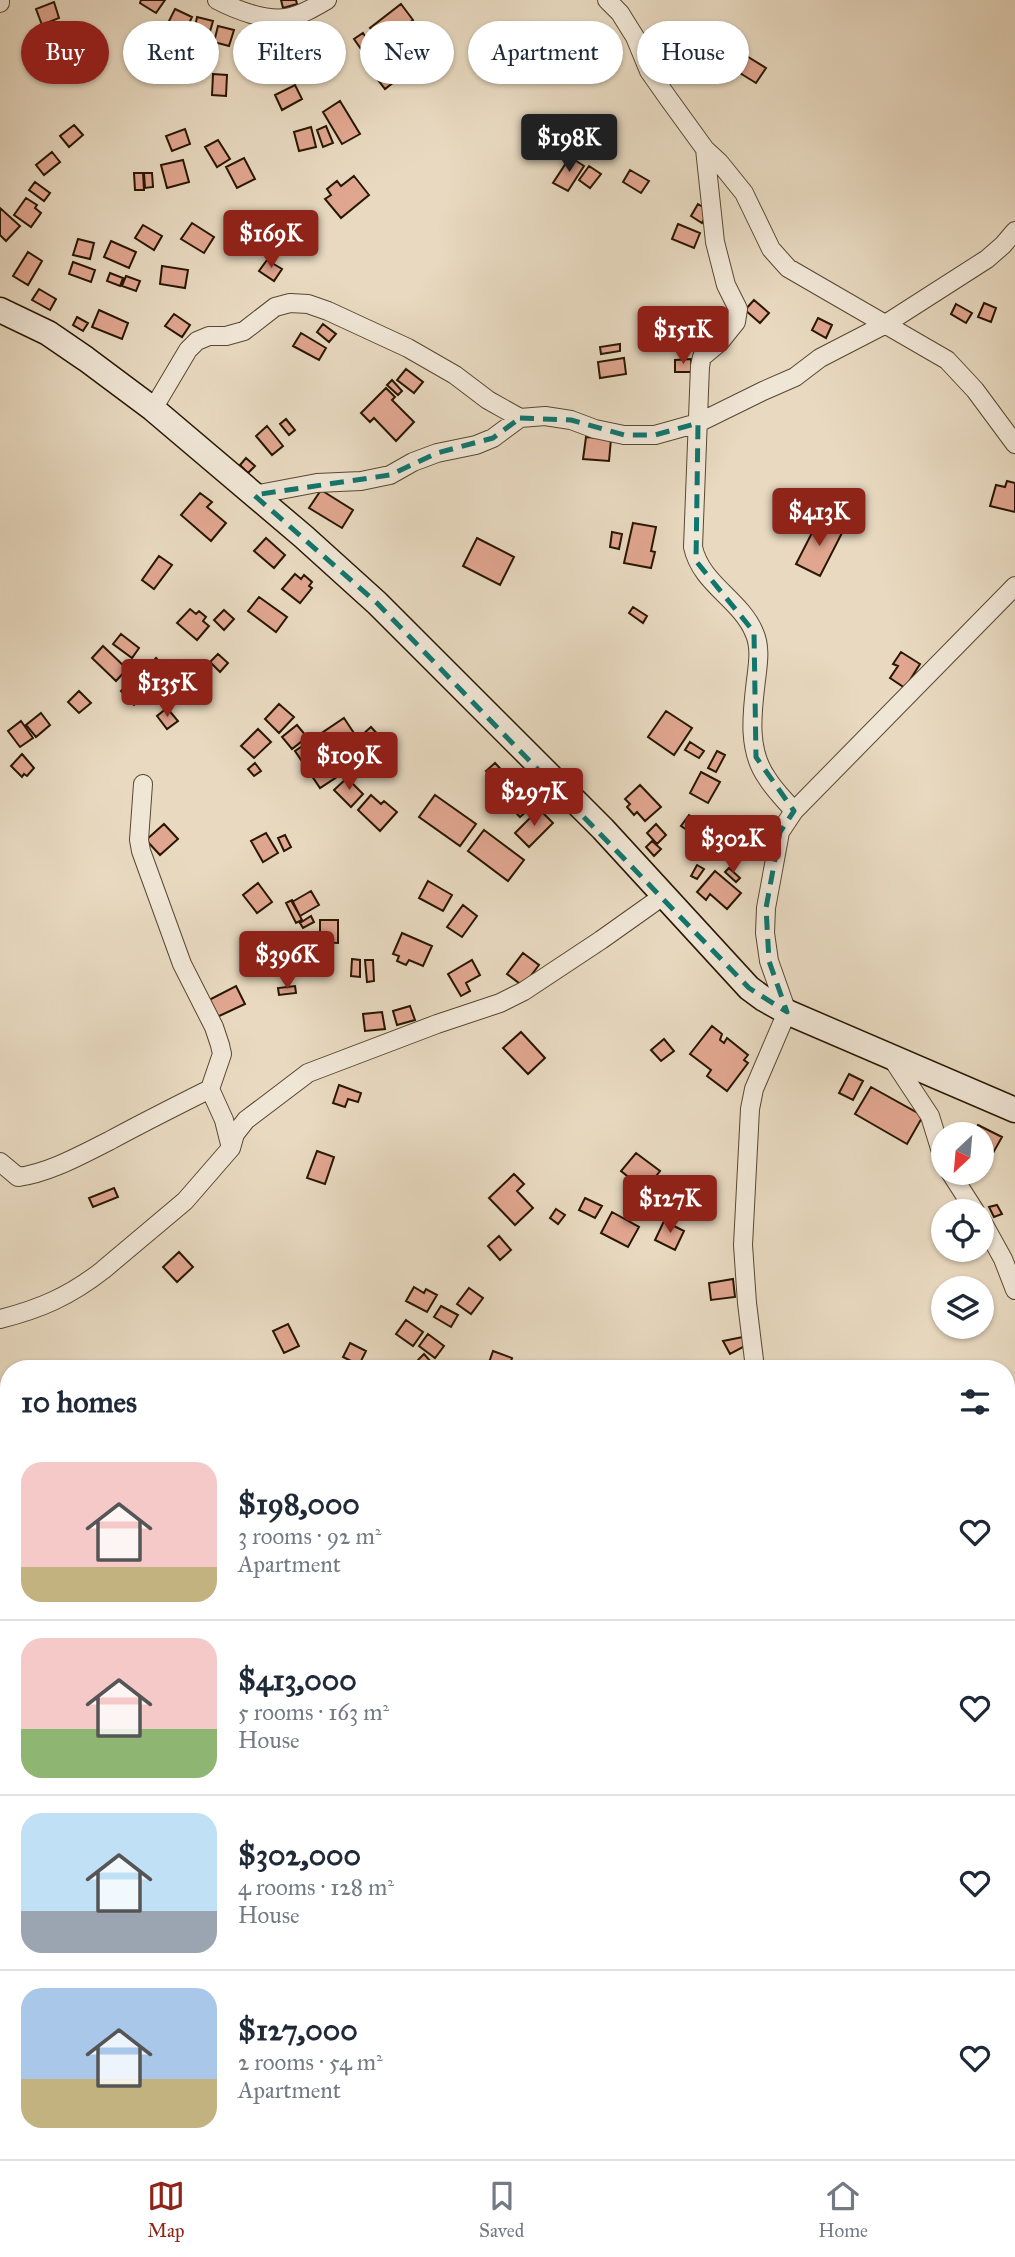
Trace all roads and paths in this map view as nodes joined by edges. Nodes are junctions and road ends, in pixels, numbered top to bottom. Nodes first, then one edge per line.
1 (217, 0) edge
2 (327, 0) edge
3 (607, 0) edge
4 (705, 149) junction
5 (1015, 231) edge
6 (0, 310) edge
7 (884, 324) junction
8 (153, 409) junction
9 (520, 418) junction
10 (698, 423) junction
11 (1015, 444) edge
12 (254, 495) junction
13 (1015, 586) edge
14 (143, 784) dead end
15 (794, 811) junction
16 (663, 896) junction
17 (787, 1012) junction
18 (891, 1057) junction
19 (210, 1089) junction
20 (1015, 1110) edge
21 (932, 1122) edge
22 (231, 1148) junction
23 (0, 1162) edge
24 (994, 1243) edge
25 (1015, 1290) edge
26 (0, 1319) edge
27 (754, 1360) edge

1 - 2 street
3 - 4 street
4 - 7 street
4 - 10 street
5 - 7 street
6 - 8 street
7 - 10 street
7 - 11 street
8 - 9 street
8 - 12 street
9 - 10 street
9 - 12 street
10 - 15 street
12 - 16 street
13 - 15 street
14 - 19 street
15 - 17 street
16 - 17 street
16 - 22 street
17 - 18 street
17 - 27 street
18 - 20 street
18 - 21 street
19 - 22 street
19 - 23 street
22 - 26 street
24 - 25 street

